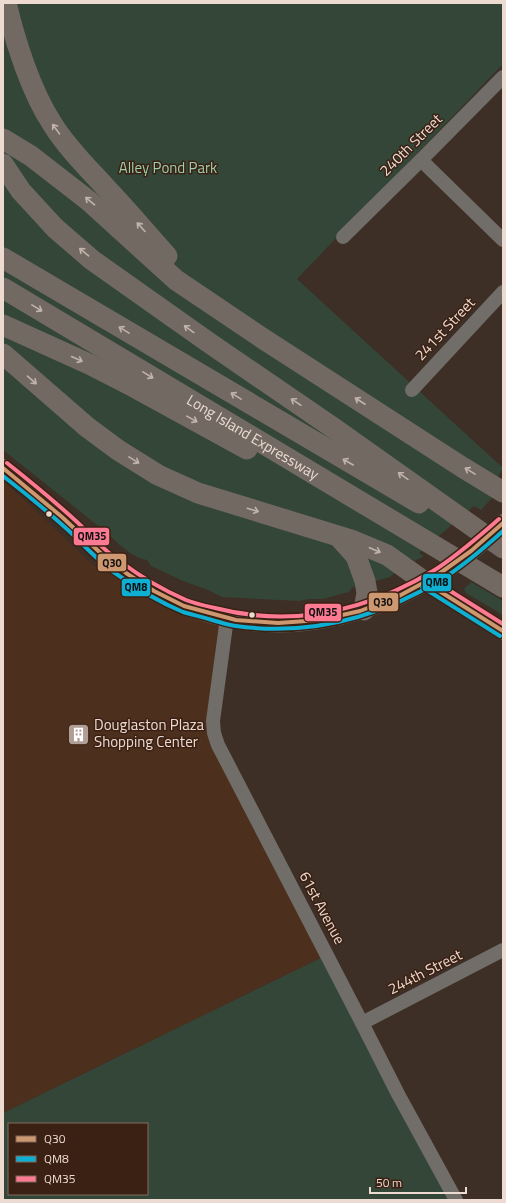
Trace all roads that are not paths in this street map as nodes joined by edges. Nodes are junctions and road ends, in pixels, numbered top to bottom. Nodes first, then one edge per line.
1 (6, 3) edge
2 (503, 77) edge
3 (3, 139) edge
4 (421, 160) junction
5 (3, 164) edge
6 (342, 236) dead end
7 (503, 240) edge
8 (3, 258) edge
9 (3, 288) edge
10 (503, 292) edge
11 (3, 325) edge
12 (262, 338) junction
13 (3, 354) edge
14 (412, 390) dead end
15 (3, 468) edge
16 (503, 492) edge
17 (503, 523) edge
18 (339, 536) junction
19 (503, 548) edge
20 (503, 552) edge
21 (432, 578) junction
22 (503, 587) edge
23 (364, 610) junction
24 (227, 618) junction
25 (503, 631) edge
26 (503, 950) edge
27 (362, 1023) junction
28 (456, 1200) edge

12 -> 1 highway
2 - 4 street, 240th Street
12 -> 3 highway
4 - 6 street, 240th Street
4 - 7 street
19 -> 5 highway
20 -> 8 highway, Long Island Expressway
9 -> 22 highway, Long Island Expressway
10 - 14 street, 241st Street
11 -> 22 highway
16 -> 12 highway
13 -> 18 highway
15 - 24 main road
17 - 21 main road
18 -> 21 highway
18 - 23 highway
21 - 23 main road
21 - 25 main road
23 - 24 main road
24 - 27 street, 61st Avenue
26 - 27 street, 244th Street
27 - 28 street, 61st Avenue

